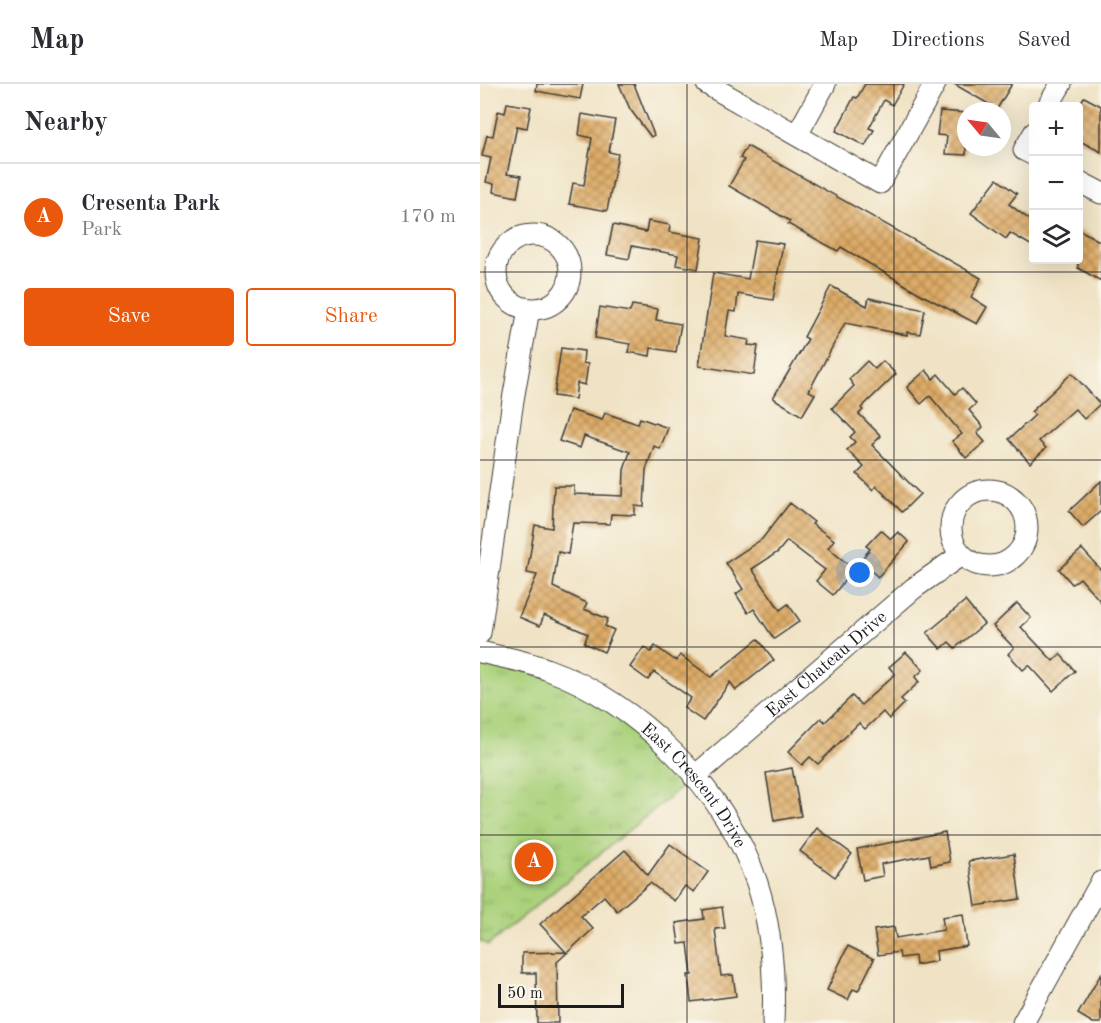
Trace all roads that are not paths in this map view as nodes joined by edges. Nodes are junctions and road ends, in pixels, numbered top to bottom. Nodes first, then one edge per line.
1 (708, 84) edge
2 (825, 84) edge
3 (935, 84) edge
4 (1061, 84) edge
5 (1050, 102) edge
6 (797, 135) junction
7 (1083, 184) edge
8 (1101, 193) edge
9 (529, 309) dead end
10 (961, 555) dead end
11 (480, 633) edge
12 (480, 652) edge
13 (694, 777) junction
14 (1101, 882) edge
15 (773, 1023) edge
16 (1023, 1023) edge

1 - 6 street
2 - 6 street
3 - 6 street
4 - 5 street
7 - 8 street
9 - 11 street
10 - 13 street, East Chateau Drive
12 - 13 street, East Crescent Drive
13 - 15 street, East Crescent Drive
14 - 16 street

